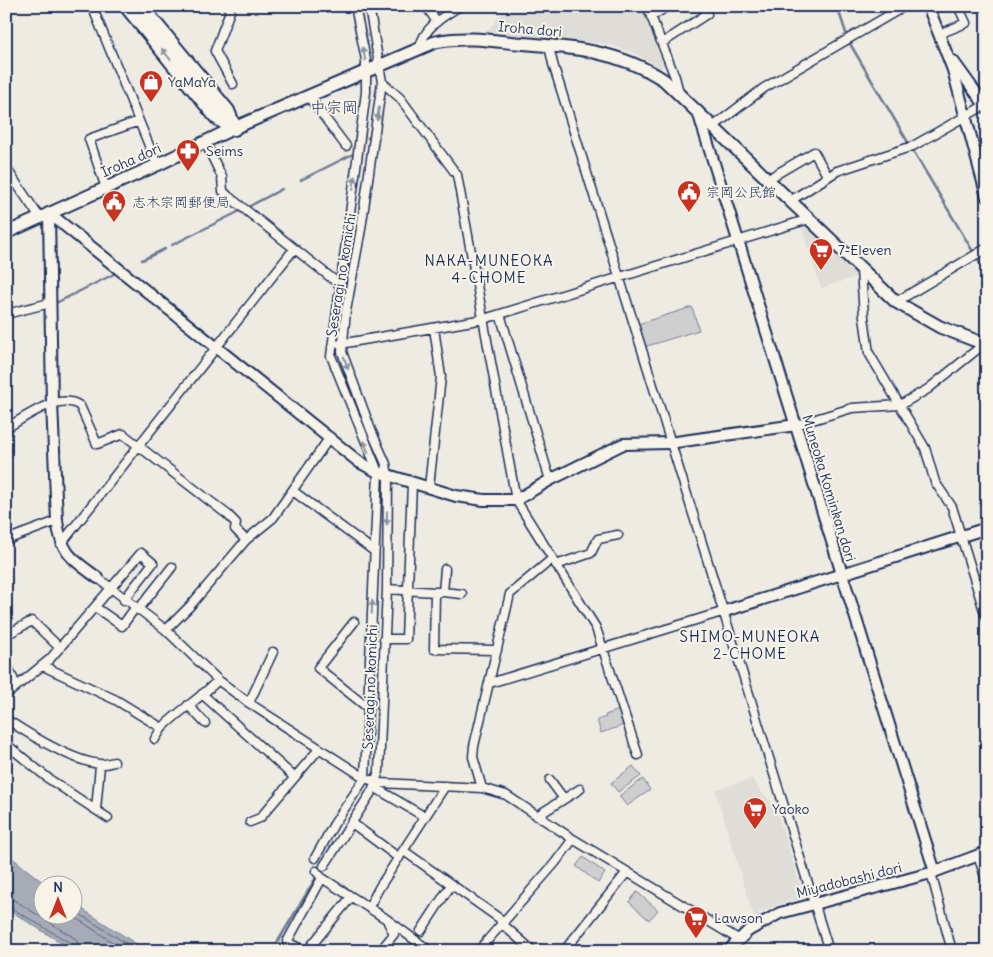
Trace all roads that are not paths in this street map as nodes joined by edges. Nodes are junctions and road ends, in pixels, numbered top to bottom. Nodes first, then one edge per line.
1 (92, 6) edge
2 (127, 6) edge
3 (140, 6) edge
4 (228, 6) edge
5 (355, 6) edge
6 (369, 6) edge
7 (426, 6) edge
8 (460, 6) edge
9 (647, 6) edge
10 (668, 6) edge
11 (702, 6) edge
12 (905, 6) edge
13 (928, 6) edge
14 (958, 6) edge
15 (651, 17) junction
16 (437, 22) junction
17 (939, 34) junction
18 (662, 43) junction
19 (549, 46) junction
20 (420, 47) junction
21 (948, 54) junction
22 (373, 69) junction
23 (382, 82) junction
24 (233, 84) dead end
25 (679, 92) junction
26 (309, 97) junction
27 (986, 106) edge
28 (698, 111) junction
29 (967, 116) junction
30 (139, 121) junction
31 (714, 126) junction
32 (234, 128) junction
33 (205, 142) junction
34 (346, 146) dead end
35 (158, 165) junction
36 (6, 168) edge
37 (828, 177) junction
38 (768, 179) junction
39 (106, 188) junction
40 (987, 196) edge
41 (790, 201) junction
42 (44, 216) junction
43 (808, 219) junction
44 (6, 232) edge
45 (738, 241) junction
46 (987, 248) edge
47 (294, 249) junction
48 (862, 270) junction
49 (618, 278) junction
50 (340, 284) junction
51 (896, 302) junction
52 (50, 303) junction
53 (6, 314) edge
54 (500, 314) junction
55 (484, 319) junction
56 (434, 328) junction
57 (339, 345) junction
58 (985, 345) edge
59 (218, 347) junction
60 (52, 403) junction
61 (900, 405) junction
62 (796, 425) junction
63 (6, 428) edge
64 (330, 437) junction
65 (669, 442) junction
66 (140, 445) junction
67 (383, 474) junction
68 (550, 480) junction
69 (412, 483) junction
70 (429, 487) junction
71 (293, 491) junction
72 (516, 500) junction
73 (57, 521) junction
74 (987, 528) edge
75 (618, 535) dead end
76 (960, 537) junction
77 (6, 540) edge
78 (246, 540) junction
79 (61, 544) junction
80 (374, 552) junction
81 (554, 562) junction
82 (172, 567) dead end
83 (445, 569) dead end
84 (842, 574) junction
85 (98, 578) joint
86 (387, 589) junction
87 (111, 590) junction
88 (408, 591) junction
89 (439, 592) junction
90 (462, 594) dead end
91 (124, 600) junction
92 (95, 607) junction
93 (137, 609) junction
94 (722, 612) junction
95 (987, 620) edge
96 (354, 622) dead end
97 (166, 630) junction
98 (6, 636) edge
99 (384, 639) junction
100 (60, 648) junction
101 (603, 649) junction
102 (497, 650) junction
103 (273, 652) dead end
104 (6, 663) edge
105 (43, 666) junction
106 (218, 680) junction
107 (490, 683) junction
108 (16, 685) junction
109 (202, 694) junction
110 (6, 695) edge
111 (249, 703) junction
112 (188, 705) junction
113 (368, 708) junction
114 (6, 719) edge
115 (205, 723) dead end
116 (162, 728) junction
117 (155, 739) dead end
118 (6, 744) edge
119 (319, 750) junction
120 (638, 756) dead end
121 (114, 762) dead end
122 (100, 765) junction
123 (294, 778) junction
124 (365, 778) junction
125 (550, 780) dead end
126 (376, 782) junction
127 (445, 786) junction
128 (482, 788) junction
129 (580, 789) dead end
130 (564, 799) junction
131 (96, 810) junction
132 (537, 816) junction
133 (425, 817) junction
134 (108, 818) dead end
135 (250, 822) dead end
136 (352, 823) junction
137 (573, 839) junction
138 (401, 854) junction
139 (982, 854) edge
140 (315, 858) dead end
141 (324, 866) dead end
142 (316, 871) dead end
143 (627, 872) junction
144 (933, 873) junction
145 (322, 878) junction
146 (987, 883) edge
147 (451, 885) junction
148 (351, 897) junction
149 (814, 903) junction
150 (369, 907) junction
151 (385, 918) junction
152 (502, 922) junction
153 (421, 932) dead end
154 (738, 939) junction
155 (306, 951) edge
156 (380, 951) edge
157 (430, 951) edge
158 (478, 951) edge
159 (533, 951) edge
160 (564, 951) edge
161 (728, 951) edge
162 (829, 951) edge
163 (952, 951) edge

1 - 30 street
32 -> 2 highway
3 - 32 highway
4 - 24 street
22 -> 5 street, Seseragi no komichi
6 - 22 street, Seseragi no komichi
7 - 16 street
8 - 16 street
9 - 15 street
10 - 15 street
11 - 18 street
12 - 31 street
13 - 17 street
14 - 17 street
15 - 18 street
16 - 20 street
17 - 21 street
18 - 25 street
19 - 20 main road, Iroha dori
19 - 25 main road, Iroha dori
19 - 49 street
20 - 22 main road, Iroha dori
21 - 27 street
21 - 29 street
22 - 23 street, Seseragi no komichi
22 - 26 main road, Iroha dori
50 -> 22 street, Seseragi no komichi
23 - 55 street
23 -> 57 street, Seseragi no komichi
25 - 28 main road, Iroha dori
26 - 32 main road, Iroha dori
26 - 34 street
27 - 29 street
28 - 31 main road, Iroha dori
28 - 45 street, Muneoka Kominkan dori
29 - 37 street
29 - 40 street
30 - 35 street
30 - 39 street
31 - 38 main road, Iroha dori
32 - 33 main road, Iroha dori
33 - 35 main road, Iroha dori
33 - 47 street
35 - 39 main road, Iroha dori
36 - 42 street
37 - 38 street
37 - 41 street
38 - 41 main road, Iroha dori
39 - 42 main road, Iroha dori
41 - 43 main road, Iroha dori
42 - 44 main road, Iroha dori
42 - 52 street
42 - 59 street
43 - 45 street
43 - 48 main road, Iroha dori
45 - 49 street
45 - 62 street, Muneoka Kominkan dori
46 - 51 street
47 - 50 street
47 - 59 street
48 - 51 main road, Iroha dori
48 - 61 street
49 - 54 street
49 - 65 street
50 - 57 street, Seseragi no komichi
51 - 58 main road, Iroha dori
52 - 53 street
52 - 60 street
54 - 55 street
54 - 68 street
55 - 56 street
55 - 72 street
56 - 57 street
56 - 70 street
57 -> 67 street, Seseragi no komichi
67 -> 57 street, Seseragi no komichi
58 - 61 street
59 - 64 street
59 - 66 street
60 - 63 street
60 - 66 street
60 - 73 street
61 - 62 street
61 - 76 street
62 - 65 street
62 - 84 street, Muneoka Kominkan dori
64 - 67 street
64 - 71 street
65 - 68 street
65 - 94 street
66 - 78 street
66 - 79 street
67 - 69 street
67 - 80 street, Seseragi no komichi
67 -> 86 street, Seseragi no komichi
68 - 72 street
69 - 70 street
69 - 88 street
70 - 72 street
71 - 78 street
71 - 80 street
72 - 81 street
73 - 77 street
73 - 79 street
74 - 76 street
75 - 81 street
76 - 84 street
76 - 95 street
78 - 97 street
79 - 85 street
113 -> 80 street, Seseragi no komichi
81 - 101 street
81 - 102 street
82 - 93 street
83 - 89 street
84 - 94 street
84 - 144 street, Muneoka Kominkan dori
85 - 87 street
86 - 88 street
86 - 99 street, Seseragi no komichi
87 - 91 street
87 - 91 street
87 - 92 street
88 - 89 street
88 - 99 street
89 - 90 street
89 - 102 street
91 - 93 street
92 - 93 street
92 - 100 street
93 - 97 street
94 - 101 street
94 - 149 street
96 - 113 street
97 - 106 street
98 - 100 street
99 - 126 street, Seseragi no komichi
100 - 105 street
101 - 107 street
101 - 120 street
102 - 107 street
103 - 111 street
104 - 108 street
105 - 108 street
105 - 116 street
106 - 109 street
106 - 111 street
107 - 128 street
108 - 110 street
109 - 112 street
109 - 123 street
111 - 119 street
112 - 115 street
112 - 116 street
113 - 124 street, Seseragi no komichi
114 - 122 street
116 - 117 street
118 - 131 street
119 - 123 street
119 - 124 street
121 - 122 street
122 - 131 street
123 - 135 street
124 - 126 street
124 - 140 street
125 - 130 street
126 - 127 street
126 - 133 street
126 - 136 street
127 - 128 street
127 - 133 street
128 - 132 street
129 - 130 street
130 - 132 street
131 - 134 street
132 - 137 street
133 - 138 street
136 - 138 street
136 - 141 street
137 - 143 street
137 - 152 street
138 - 147 street
138 - 150 street
139 - 144 street, Miyadobashi dori
139 - 146 street
142 - 145 street
143 - 154 street
143 - 160 street
144 - 149 street, Miyadobashi dori
144 - 163 street
145 - 148 street
145 - 155 street
147 - 152 street
147 - 153 street
148 - 150 street
148 - 155 street
149 - 154 street, Miyadobashi dori
149 - 162 street
150 - 151 street
151 - 156 street
151 - 157 street
152 - 158 street
152 - 159 street
154 - 161 street, Miyadobashi dori

